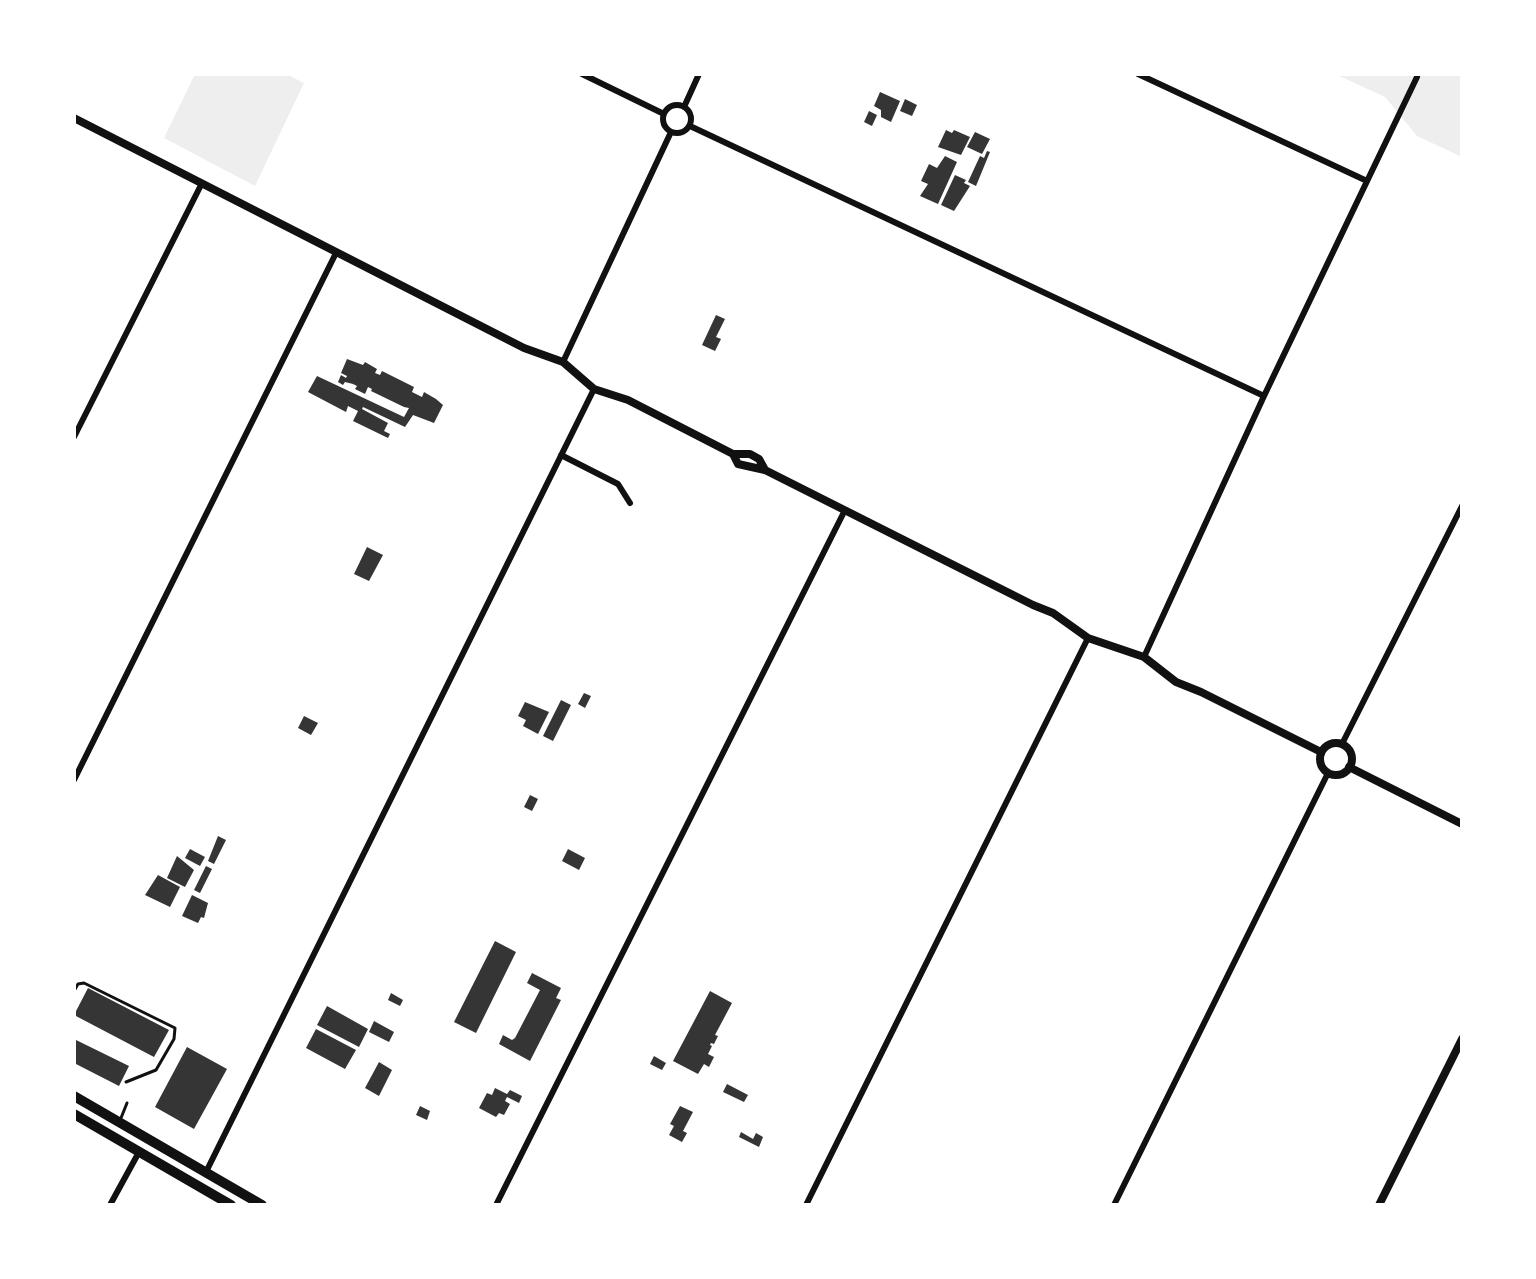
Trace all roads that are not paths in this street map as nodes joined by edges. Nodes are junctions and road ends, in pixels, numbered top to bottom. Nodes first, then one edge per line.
1 (582, 74) edge
2 (699, 74) edge
3 (1138, 74) edge
4 (1417, 77) dead end
5 (684, 107) junction
6 (664, 114) junction
7 (74, 118) edge
8 (690, 126) junction
9 (671, 132) junction
10 (1367, 181) junction
11 (202, 183) junction
12 (336, 253) junction
13 (563, 362) junction
14 (594, 389) junction
15 (1264, 396) junction
16 (74, 437) edge
17 (561, 455) junction
18 (630, 503) dead end
19 (1462, 506) edge
20 (845, 510) junction
21 (1088, 638) junction
22 (1144, 657) junction
23 (1342, 744) junction
24 (1321, 752) junction
25 (1349, 767) junction
26 (1328, 773) junction
27 (74, 780) edge
28 (1462, 824) edge
29 (74, 991) edge
30 (1462, 1039) edge
31 (1459, 1055) edge
32 (126, 1082) dead end
33 (74, 1096) edge
34 (127, 1103) dead end
35 (74, 1114) edge
36 (119, 1122) junction
37 (140, 1151) junction
38 (206, 1172) junction
39 (110, 1205) edge
40 (231, 1205) edge
41 (262, 1205) edge
42 (496, 1205) edge
43 (806, 1205) edge
44 (1114, 1205) edge
45 (1379, 1205) edge

1 - 6 street
2 - 5 street
3 - 10 street
4 - 10 street
5 - 6 street
5 - 8 street
6 - 9 street
7 - 11 street
8 - 9 street
8 - 15 street
9 - 13 street
10 - 15 street
11 - 12 street
11 - 16 street
12 - 13 street
12 - 27 street
13 - 14 street
14 - 17 street
14 - 20 street
15 - 22 street
17 - 18 street
17 - 38 street
19 - 23 street
20 - 21 street
20 - 42 street
21 - 22 street
21 - 43 street
22 - 24 street
23 - 24 street
23 - 25 street
24 - 26 street
25 - 26 street
25 - 28 street
26 - 44 street
29 - 32 lane
30 - 31 street
31 - 45 street
33 - 36 main road
34 - 36 lane
35 - 37 main road
36 - 38 main road
37 - 39 street
37 - 40 main road
38 - 41 main road

